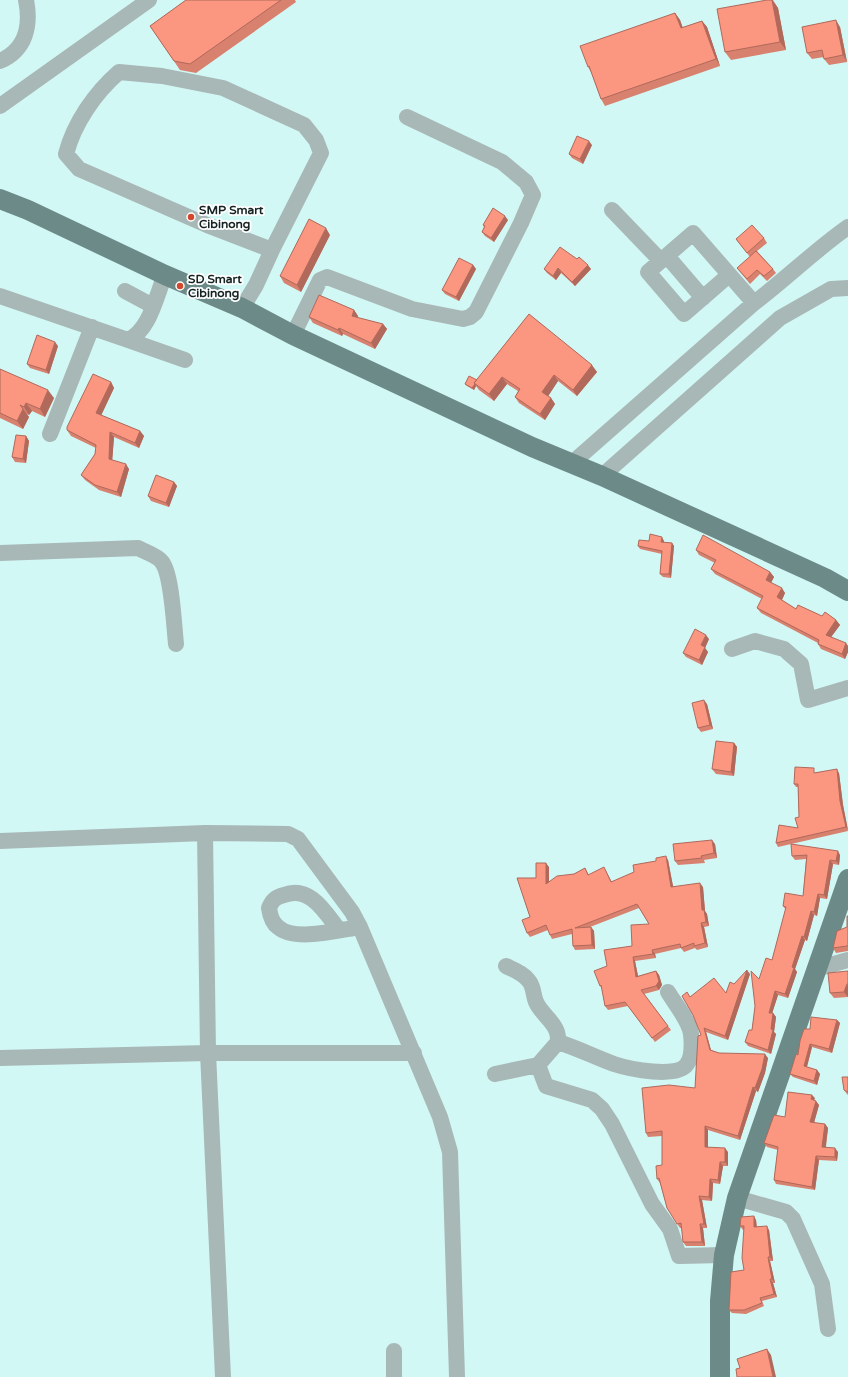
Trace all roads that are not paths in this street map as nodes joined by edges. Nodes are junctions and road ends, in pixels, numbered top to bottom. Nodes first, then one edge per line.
1 (26, 0) edge
2 (150, 0) edge
3 (0, 61) edge
4 (0, 106) edge
5 (407, 117) dead end
6 (2, 204) edge
7 (612, 210) dead end
8 (848, 227) edge
9 (272, 250) junction
10 (664, 259) junction
11 (165, 275) junction
12 (729, 275) junction
13 (848, 288) edge
14 (125, 291) dead end
15 (0, 296) edge
16 (703, 298) junction
17 (754, 304) junction
18 (153, 306) junction
19 (242, 308) junction
20 (92, 327) junction
21 (293, 335) junction
22 (128, 340) junction
23 (185, 360) dead end
24 (50, 434) dead end
25 (571, 464) junction
26 (602, 476) junction
27 (0, 553) edge
28 (846, 588) edge
29 (176, 644) dead end
30 (732, 649) dead end
31 (848, 688) edge
32 (205, 833) junction
33 (0, 841) edge
34 (848, 879) edge
35 (360, 927) junction
36 (339, 930) dead end
37 (848, 960) edge
38 (506, 966) dead end
39 (816, 969) junction
40 (668, 992) dead end
41 (558, 1042) junction
42 (208, 1053) junction
43 (414, 1053) junction
44 (0, 1058) edge
45 (538, 1065) junction
46 (495, 1074) dead end
47 (737, 1198) junction
48 (724, 1254) junction
49 (828, 1329) dead end
50 (394, 1351) dead end
51 (223, 1377) edge
52 (394, 1377) edge
53 (457, 1377) edge
54 (720, 1377) edge

1 - 3 street
2 - 4 street
5 - 21 street
6 - 11 main road
7 - 10 street
8 - 17 street
9 - 9 street
9 - 19 street
10 - 12 street
10 - 16 street
10 - 16 street
11 - 18 street
11 - 19 main road
12 - 16 street
12 - 17 street
13 - 26 street
14 - 18 street
15 - 20 street
17 - 25 street
18 - 22 street
19 - 21 main road
20 - 22 street
20 - 24 street
21 - 25 main road
22 - 23 street
25 - 26 main road
26 - 28 main road
27 - 29 street
30 - 31 street
32 - 33 street
32 - 35 street
32 - 42 street
34 - 39 main road
35 - 36 street
35 - 43 street
37 - 39 street
38 - 41 street
39 - 47 main road
40 - 41 street
41 - 45 street
42 - 43 street
42 - 44 street
42 - 51 street
43 - 53 street
45 - 46 street
45 - 48 street
47 - 48 main road
47 - 49 street
48 - 54 main road
50 - 52 street

